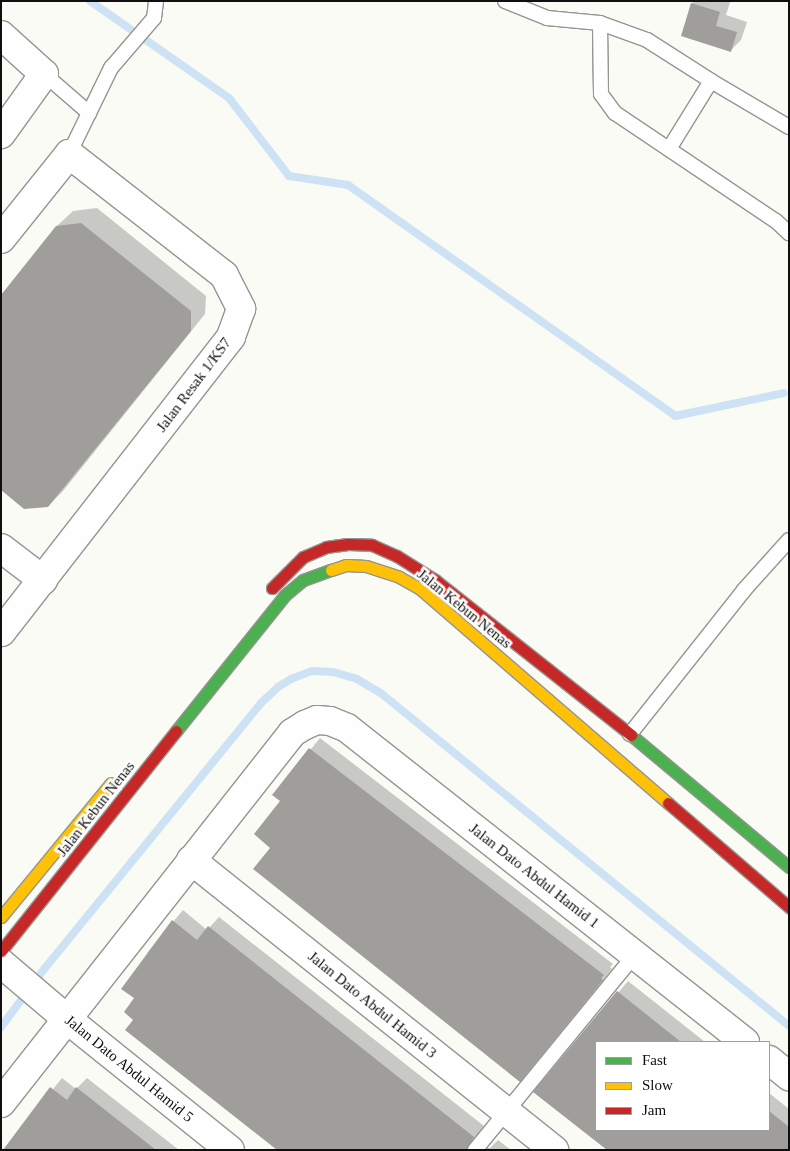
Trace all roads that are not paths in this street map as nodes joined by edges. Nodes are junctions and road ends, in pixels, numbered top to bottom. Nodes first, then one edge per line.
1 (156, 1) edge
2 (505, 1) edge
3 (600, 23) junction
4 (1, 35) edge
5 (44, 74) junction
6 (711, 81) junction
7 (90, 113) junction
8 (789, 127) edge
9 (1, 134) edge
10 (669, 149) junction
11 (69, 154) junction
12 (789, 234) edge
13 (1, 239) edge
14 (789, 540) edge
15 (1, 548) edge
16 (44, 580) junction
17 (262, 599) dead end
18 (1, 632) edge
19 (599, 726) junction
20 (630, 734) junction
21 (119, 773) dead end
22 (191, 860) junction
23 (789, 867) edge
24 (789, 907) edge
25 (12, 921) edge
26 (1, 951) edge
27 (634, 956) junction
28 (1, 963) edge
29 (1, 982) edge
30 (32, 990) junction
31 (67, 1019) junction
32 (744, 1041) edge
33 (770, 1061) edge
34 (789, 1076) edge
35 (1, 1103) edge
36 (506, 1112) junction
37 (230, 1150) edge
38 (475, 1150) edge
39 (554, 1150) edge

1 - 7 lane
2 - 3 lane
3 - 6 lane
3 - 10 lane
4 - 5 street
5 - 7 lane
5 - 9 street
6 - 8 lane
6 - 10 lane
7 - 11 lane
10 - 12 lane
11 - 13 street
11 - 16 street, Jalan Resak 1/KS7
14 - 20 lane
15 - 16 street
16 - 18 street, Jalan Resak 1/KS7
17 - 19 street, Jalan Kebun Nenas
19 - 20 street, Jalan Kebun Nenas
19 - 24 street, Jalan Kebun Nenas
19 - 25 street, Jalan Kebun Nenas
20 - 23 street, Jalan Kebun Nenas
21 - 25 street, Jalan Kebun Nenas
22 - 27 street, Jalan Dato Abdul Hamid 1
22 - 31 street
22 - 36 street, Jalan Dato Abdul Hamid 3
25 - 26 street, Jalan Kebun Nenas
25 - 30 street, Jalan Dato Abdul Hamid 5
27 - 32 street, Jalan Dato Abdul Hamid 1
27 - 36 lane
28 - 30 street
29 - 30 street, Jalan Dato Abdul Hamid 5
30 - 31 street, Jalan Dato Abdul Hamid 5
31 - 35 street
31 - 37 street, Jalan Dato Abdul Hamid 5
33 - 34 street
36 - 38 lane
36 - 39 street, Jalan Dato Abdul Hamid 3

